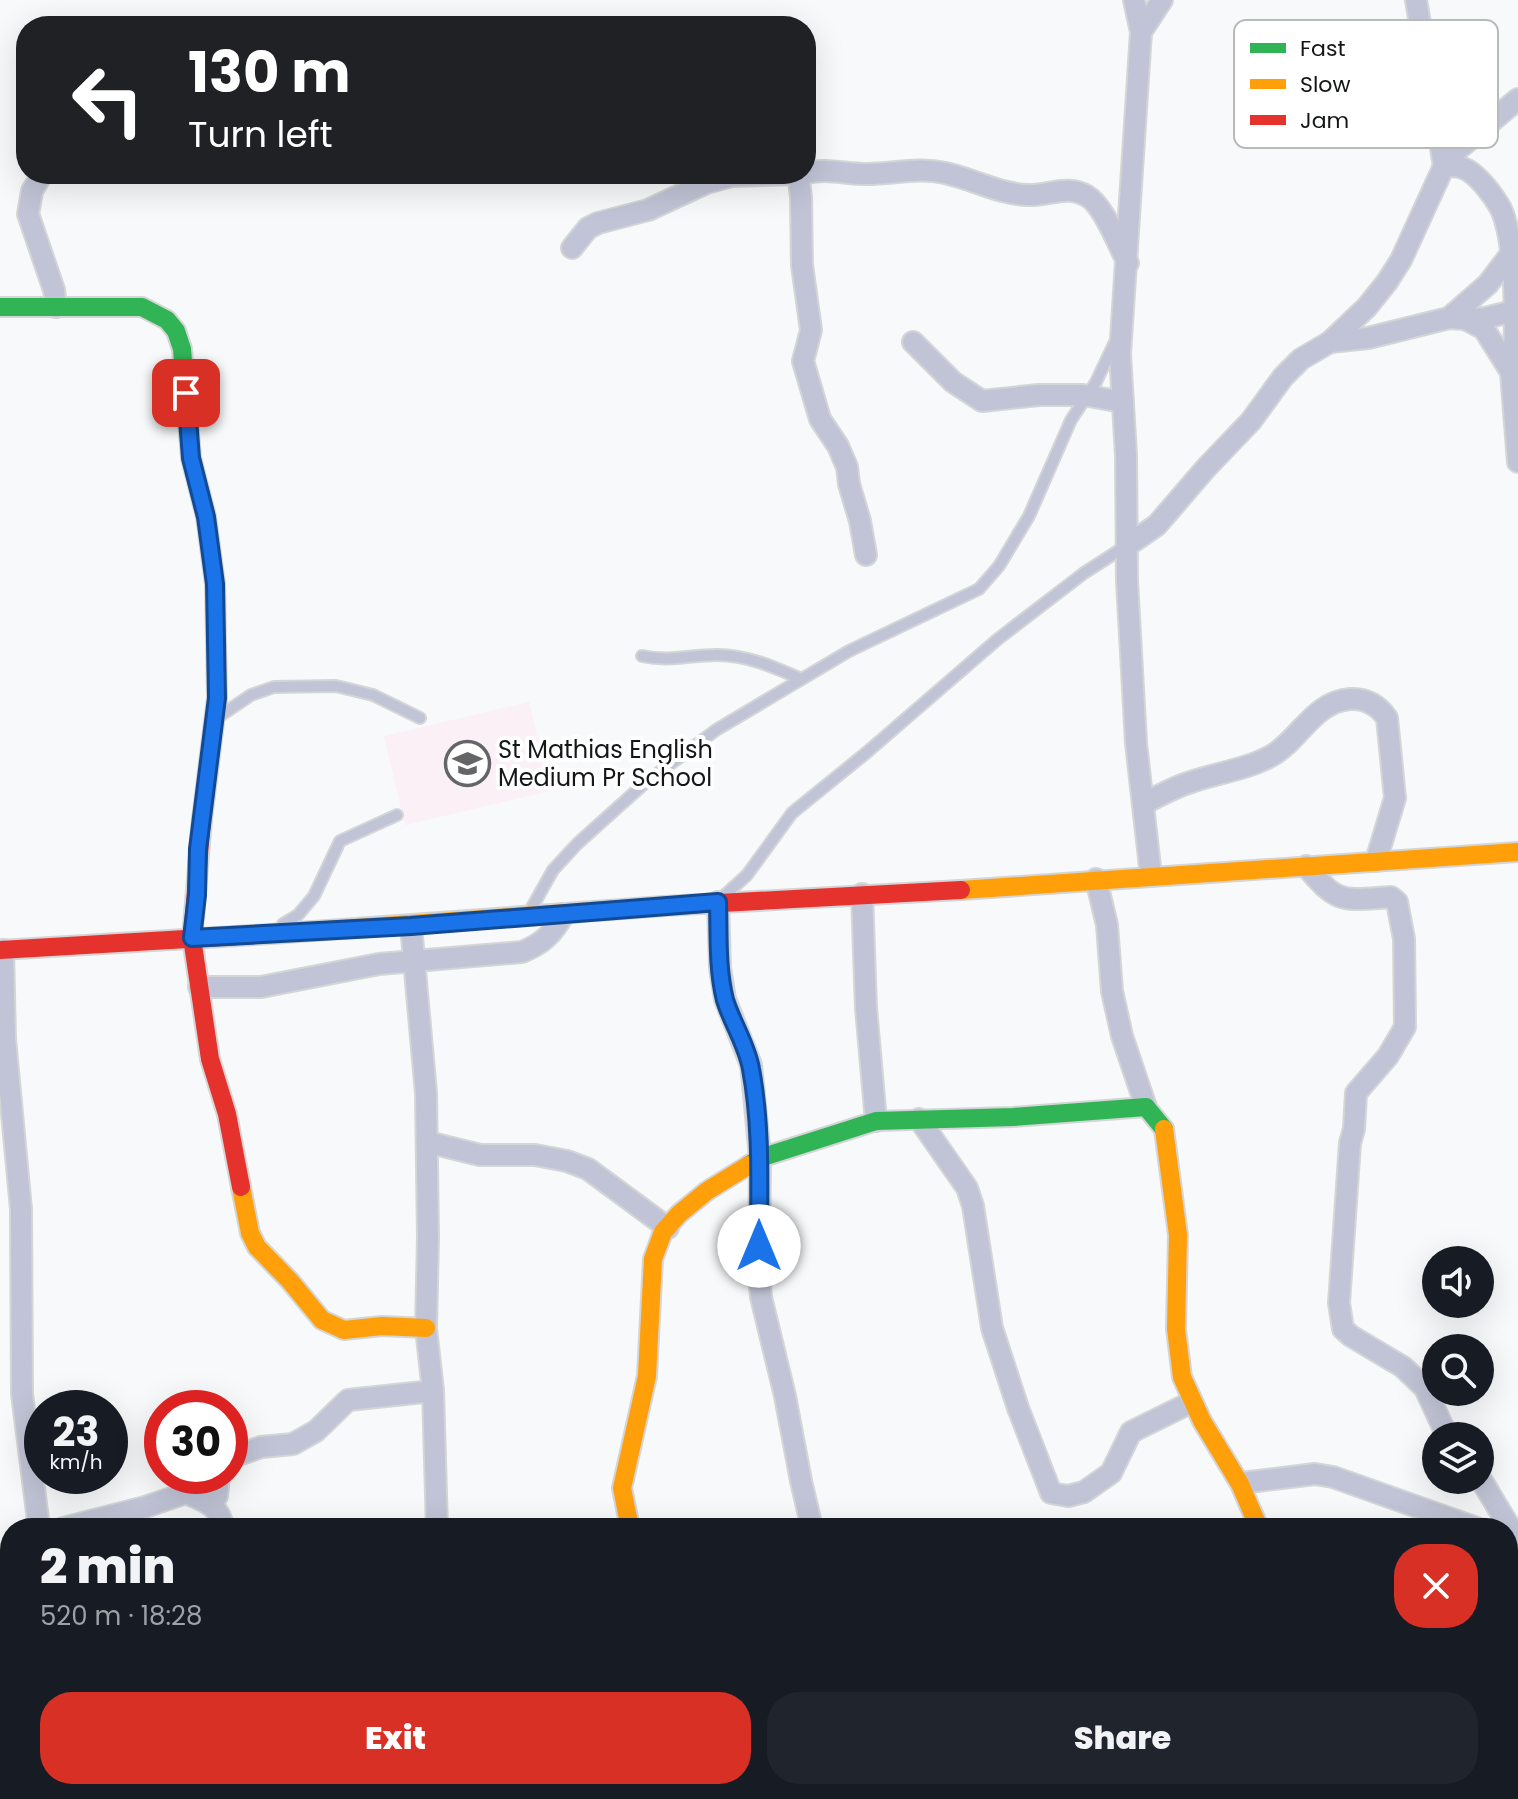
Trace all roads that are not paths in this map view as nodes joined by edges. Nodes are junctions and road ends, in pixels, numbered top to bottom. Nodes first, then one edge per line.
1 (1134, 0) edge
2 (1162, 0) edge
3 (1416, 0) edge
4 (1419, 20) edge
5 (1141, 32) junction
6 (1518, 99) edge
7 (1498, 116) edge
8 (1441, 148) edge
9 (1460, 148) edge
10 (1444, 166) junction
11 (816, 171) edge
12 (36, 184) edge
13 (704, 184) edge
14 (799, 184) edge
15 (572, 248) dead end
16 (1510, 255) junction
17 (1128, 263) junction
18 (0, 307) edge
19 (56, 307) junction
20 (1517, 310) edge
21 (1457, 318) junction
22 (1122, 326) junction
23 (913, 342) dead end
24 (1330, 342) junction
25 (1511, 372) junction
26 (1086, 395) junction
27 (1123, 402) junction
28 (1518, 462) edge
29 (1128, 545) junction
30 (866, 555) dead end
31 (642, 656) dead end
32 (801, 679) junction
33 (420, 718) dead end
34 (215, 719) junction
35 (1143, 804) junction
36 (397, 815) dead end
37 (1518, 852) edge
38 (1376, 861) junction
39 (1306, 866) junction
40 (1151, 876) junction
41 (1096, 879) junction
42 (862, 894) junction
43 (718, 902) junction
44 (564, 914) junction
45 (527, 917) junction
46 (411, 926) junction
47 (266, 934) junction
48 (192, 938) junction
49 (1, 950) edge
50 (414, 961) junction
51 (199, 987) junction
52 (1146, 1107) junction
53 (919, 1119) junction
54 (876, 1121) junction
55 (427, 1142) junction
56 (760, 1158) junction
57 (10, 1191) edge
58 (668, 1228) junction
59 (426, 1328) junction
60 (433, 1391) junction
61 (1192, 1402) junction
62 (1441, 1422) edge
63 (248, 1452) edge
64 (1241, 1483) junction
65 (217, 1494) edge
66 (1489, 1494) edge
67 (212, 1504) junction
68 (38, 1518) edge
69 (102, 1518) edge
70 (221, 1518) edge
71 (437, 1518) edge
72 (627, 1518) edge
73 (810, 1518) edge
74 (1255, 1518) edge
75 (1449, 1518) edge
76 (1503, 1518) edge

1 - 5 street
2 - 5 street
3 - 4 street
5 - 17 street
6 - 7 street
8 - 10 street
9 - 10 street
10 - 16 street
10 - 24 street
11 - 17 street
12 - 19 street
13 - 15 street
14 - 30 street
16 - 20 street
16 - 21 street
17 - 22 street
18 - 19 street
19 - 34 street
20 - 21 street
20 - 25 street
21 - 24 street
21 - 25 street
22 - 26 lane
22 - 27 street
23 - 26 street
24 - 29 street
25 - 28 street
26 - 27 street
26 - 32 lane
27 - 29 street
29 - 35 street
29 - 43 lane
31 - 32 lane
32 - 45 lane
33 - 34 lane
34 - 48 street
35 - 38 street
35 - 40 street
36 - 47 lane
37 - 38 street
38 - 39 street
39 - 40 street
39 - 62 street
40 - 41 street
41 - 42 street
41 - 52 street
42 - 43 street
42 - 54 street
43 - 44 street
43 - 56 street
44 - 45 street
44 - 50 street
45 - 46 street
46 - 47 street
46 - 50 street
47 - 48 street
48 - 49 street
48 - 51 street
49 - 57 street
50 - 51 street
50 - 55 street
51 - 59 street
52 - 53 street
52 - 61 street
53 - 54 street
53 - 61 street
54 - 56 street
55 - 58 street
55 - 59 street
56 - 58 street
56 - 73 street
57 - 68 street
58 - 72 street
59 - 60 street
60 - 63 street
60 - 71 street
61 - 64 street
64 - 74 street
64 - 75 street
65 - 67 street
66 - 76 street
67 - 69 street
67 - 70 street

